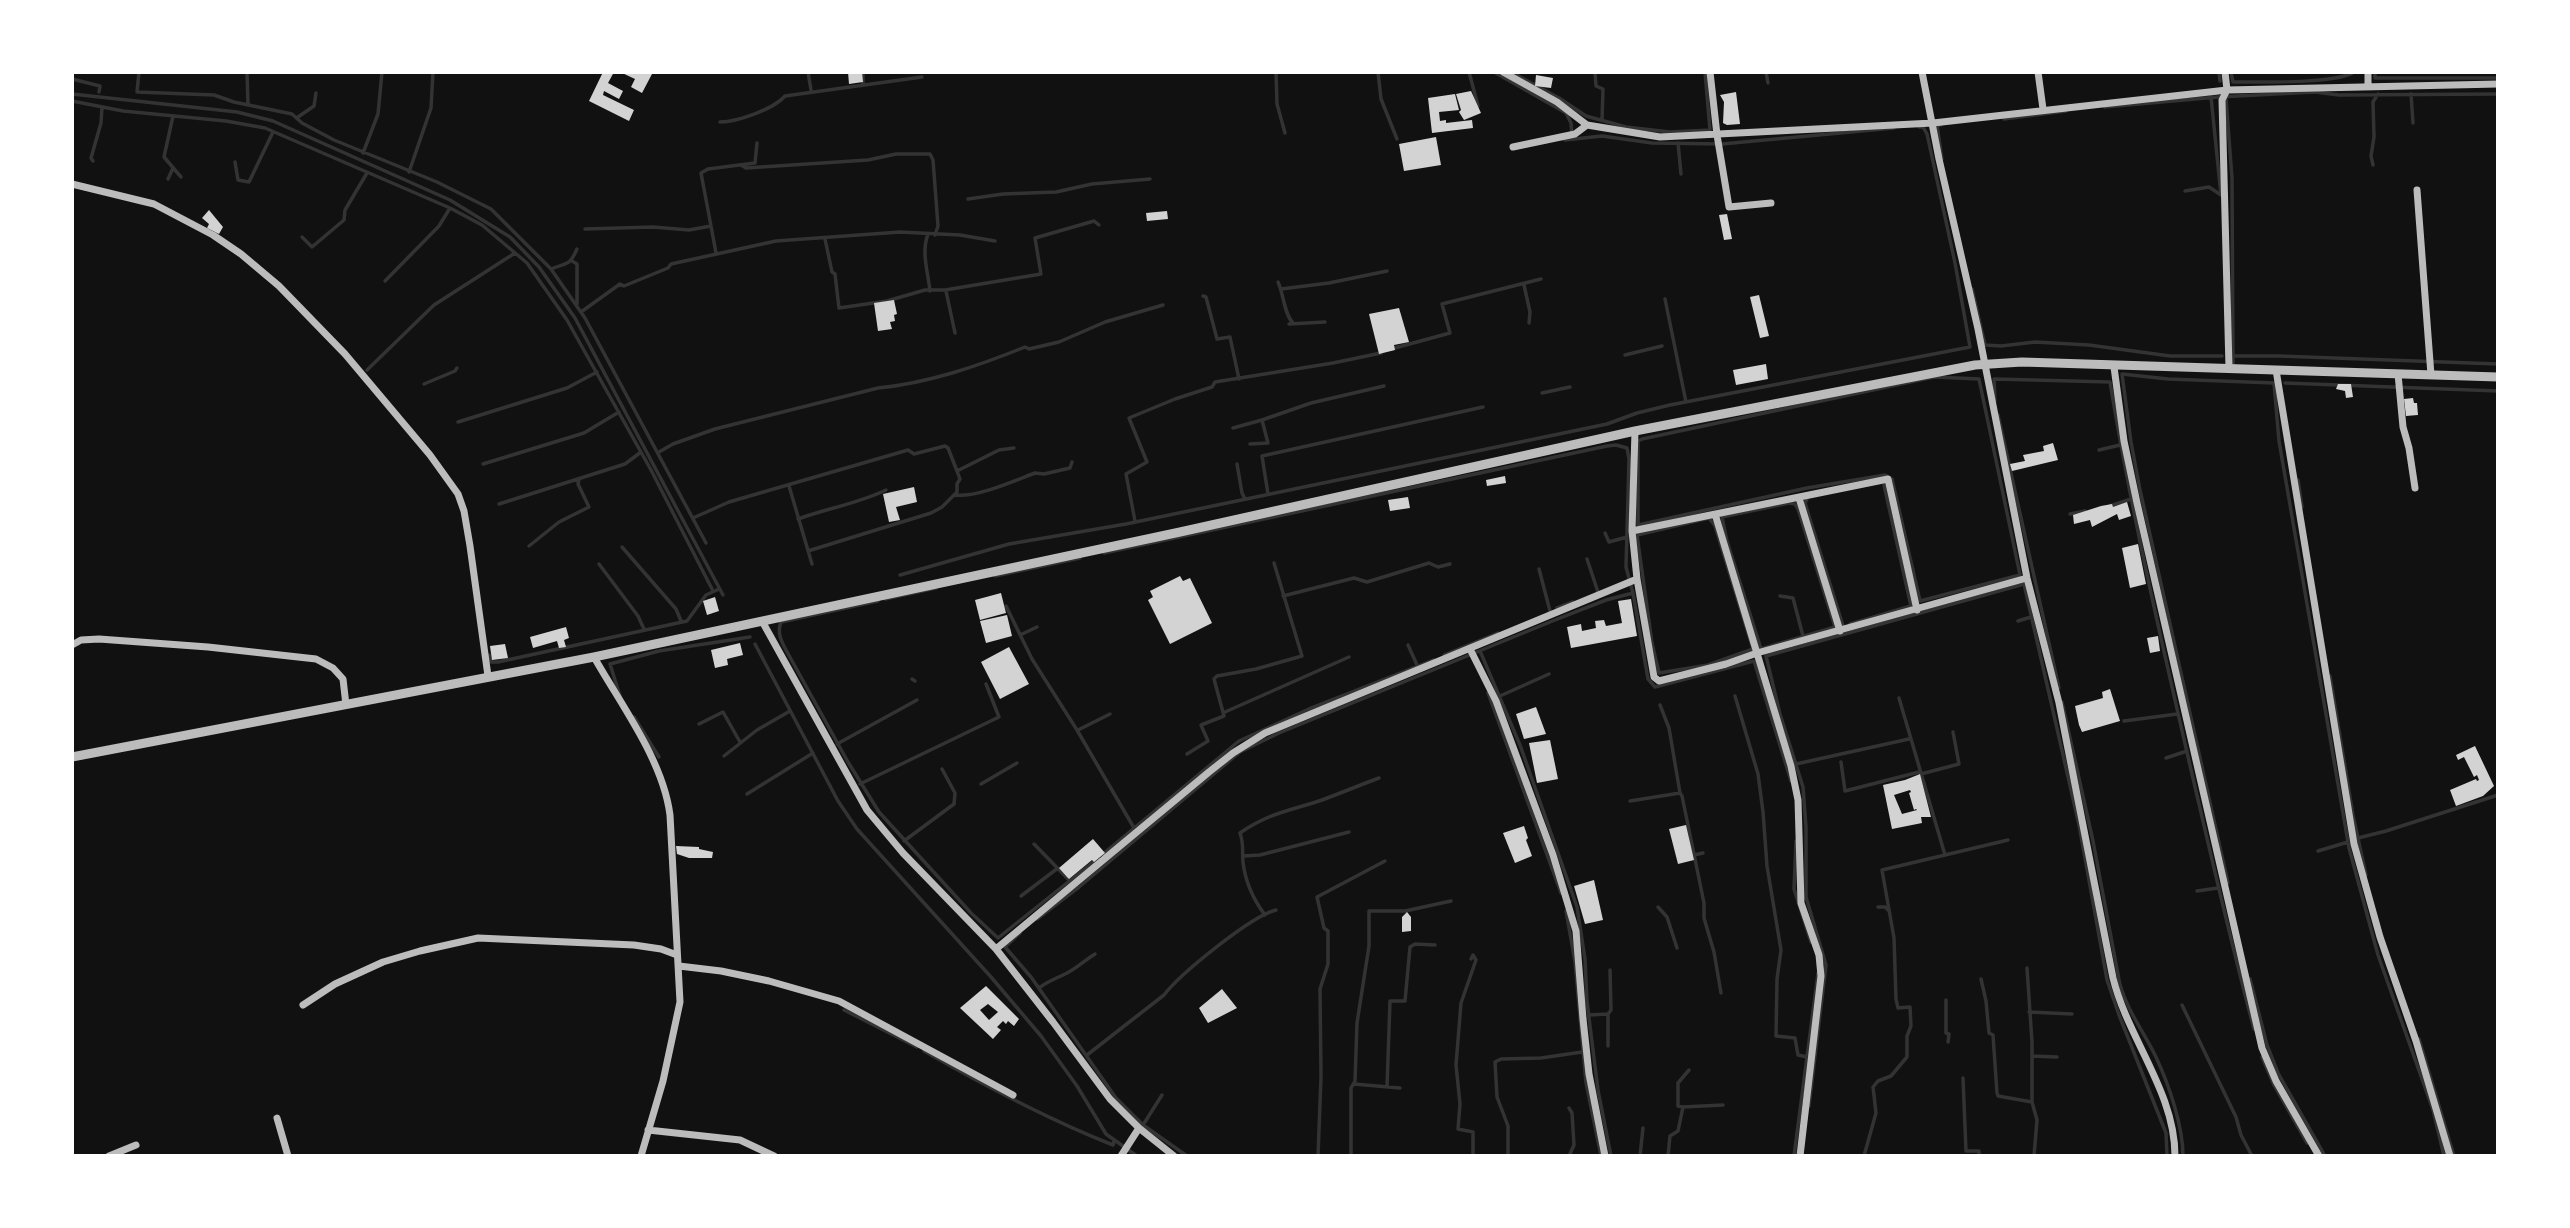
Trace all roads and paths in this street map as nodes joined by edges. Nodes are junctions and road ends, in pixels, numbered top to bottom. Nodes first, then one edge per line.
1 (1503, 72) edge
2 (1710, 72) edge
3 (1922, 72) edge
4 (2038, 72) edge
5 (2225, 72) edge
6 (2368, 72) edge
7 (2498, 84) edge
8 (2368, 87) junction
9 (2227, 90) junction
10 (2043, 109) junction
11 (1933, 122) junction
12 (1587, 125) junction
13 (1717, 135) junction
14 (1513, 147) dead end
15 (72, 184) edge
16 (2417, 190) dead end
17 (1771, 203) dead end
18 (1984, 365) junction
19 (2114, 367) junction
20 (2229, 368) junction
21 (2276, 370) junction
22 (2398, 374) junction
23 (2431, 375) junction
24 (2498, 377) edge
25 (1635, 431) junction
26 (2415, 488) dead end
27 (1799, 498) junction
28 (1715, 514) junction
29 (1632, 531) junction
30 (2027, 578) junction
31 (1637, 579) junction
32 (1917, 610) junction
33 (762, 621) junction
34 (1840, 631) junction
35 (72, 645) edge
36 (1471, 649) junction
37 (1757, 653) junction
38 (594, 657) junction
39 (488, 676) junction
40 (346, 705) junction
41 (72, 757) edge
42 (996, 950) junction
43 (677, 955) junction
44 (679, 966) junction
45 (303, 1005) dead end
46 (1013, 1095) dead end
47 (277, 1118) dead end
48 (1139, 1128) junction
49 (648, 1130) junction
50 (136, 1145) dead end
51 (109, 1156) edge
52 (288, 1156) edge
53 (641, 1156) edge
54 (774, 1156) edge
55 (1121, 1156) edge
56 (1174, 1156) edge
57 (1605, 1156) edge
58 (1800, 1156) edge
59 (2175, 1156) edge
60 (2319, 1156) edge
61 (2450, 1156) edge

1 - 12 street
2 - 13 street
3 - 11 street
4 - 10 street
5 - 9 street
6 - 8 street
7 - 8 street
8 - 9 street
9 - 10 street
9 - 20 street
10 - 11 street
11 - 13 street
11 - 18 street
12 - 13 street
12 - 14 street
13 - 17 street
15 - 39 street
16 - 23 street
18 - 19 street
18 - 25 street
18 - 30 street
19 - 20 street
19 - 60 street
20 - 21 street
21 - 22 street
21 - 61 street
22 - 23 street
22 - 26 street
23 - 24 street
25 - 29 street
25 - 33 street
27 - 28 street
27 - 32 street
27 - 34 street
28 - 29 street
28 - 37 street
29 - 31 street
30 - 32 street
30 - 59 street
31 - 36 street
31 - 37 street
32 - 34 street
33 - 38 street
33 - 42 street
34 - 37 street
35 - 40 street
36 - 42 street
36 - 57 street
37 - 58 street
38 - 39 street
38 - 43 street
39 - 40 street
40 - 41 street
42 - 48 street
43 - 44 street
43 - 45 street
44 - 46 street
44 - 49 street
47 - 52 street
48 - 55 street
48 - 56 street
49 - 53 street
49 - 54 street
50 - 51 street

